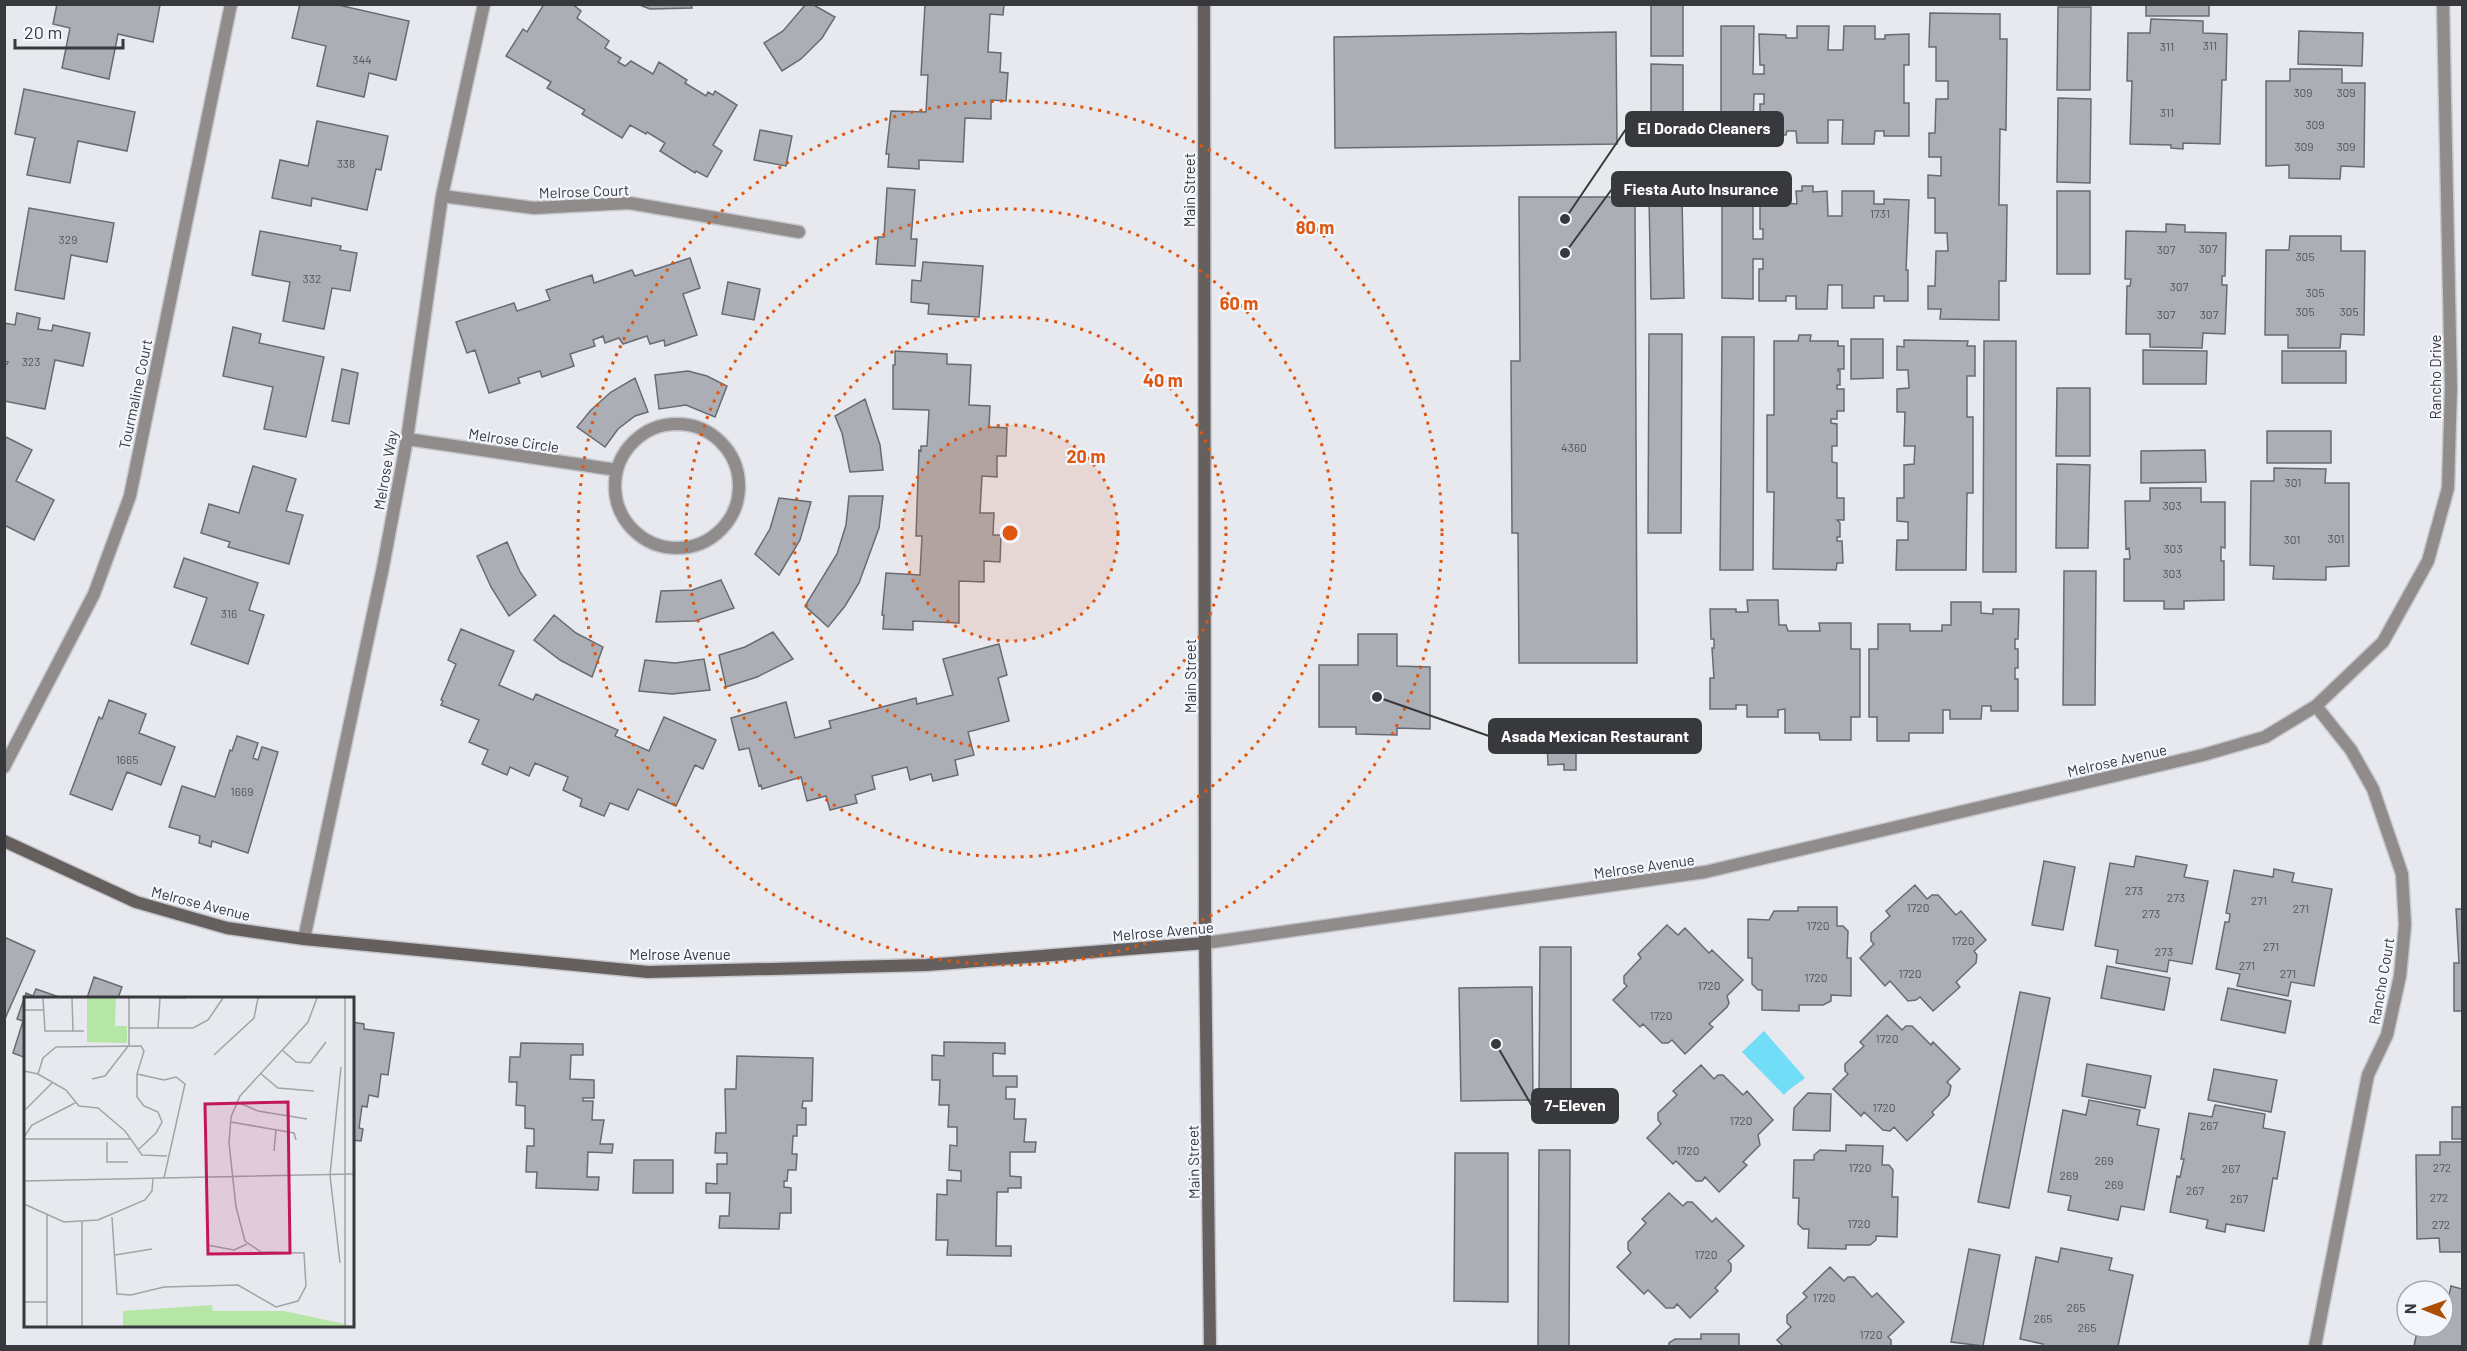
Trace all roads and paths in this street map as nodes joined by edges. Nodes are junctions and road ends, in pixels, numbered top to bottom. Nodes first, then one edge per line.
1 (231, 4) edge
2 (484, 4) edge
3 (1204, 4) edge
4 (2443, 4) edge
5 (442, 196) junction
6 (799, 232) dead end
7 (407, 439) junction
8 (617, 470) junction
9 (2316, 706) junction
10 (4, 767) edge
11 (4, 841) edge
12 (304, 939) junction
13 (1205, 943) junction
14 (1210, 1347) edge
15 (2315, 1347) edge

1 - 10 street, Tourmaline Court
2 - 5 street, Melrose Way
3 - 13 main road, Main Street
4 - 9 street, Rancho Drive
5 - 6 street, Melrose Court
5 - 7 street, Melrose Way
7 - 8 street, Melrose Circle
7 - 12 street, Melrose Way
8 - 8 street
9 - 13 street, Melrose Avenue
9 - 15 street, Rancho Court
11 - 12 main road, Melrose Avenue
12 - 13 main road, Melrose Avenue
13 - 14 main road, Main Street

